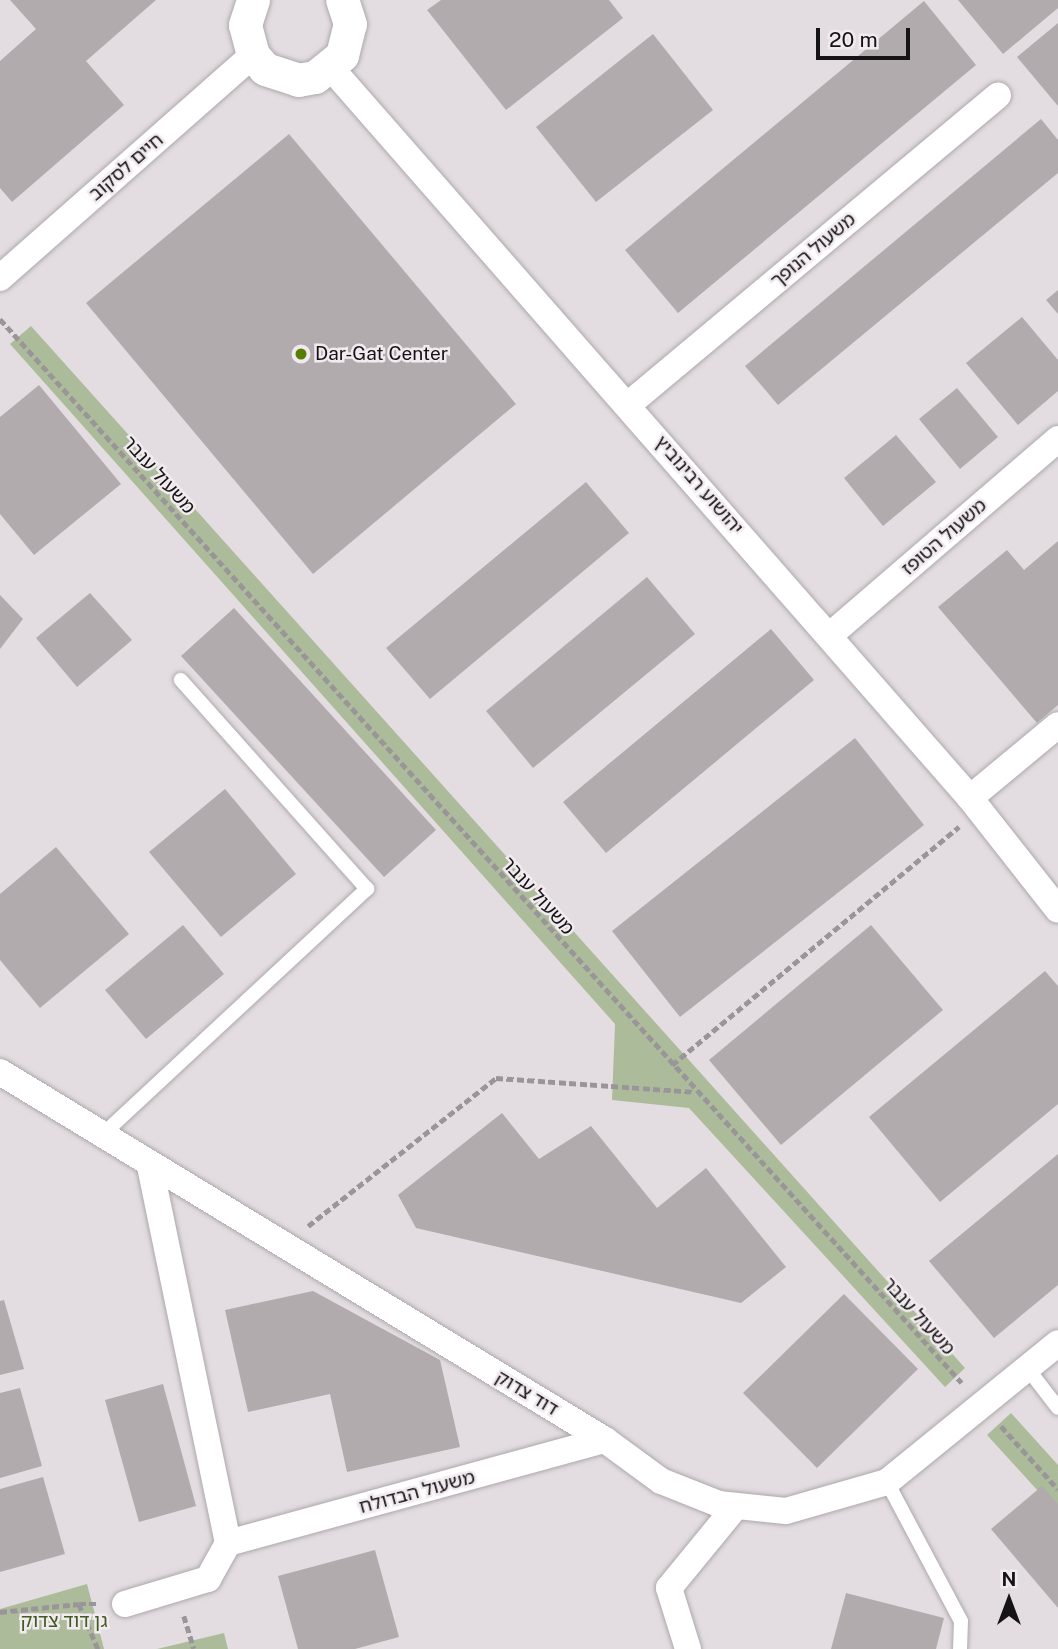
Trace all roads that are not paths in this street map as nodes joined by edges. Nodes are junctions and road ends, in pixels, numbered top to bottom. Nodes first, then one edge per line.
1 (253, 0) edge
2 (347, 2) edge
3 (253, 55) junction
4 (331, 68) junction
5 (998, 96) dead end
6 (0, 278) edge
7 (629, 404) junction
8 (1058, 439) edge
9 (829, 636) junction
10 (181, 680) dead end
11 (1058, 725) edge
12 (974, 804) junction
13 (1058, 910) edge
14 (0, 1072) edge
15 (102, 1135) junction
16 (150, 1165) junction
17 (1058, 1343) edge
18 (1028, 1369) junction
19 (1058, 1408) edge
20 (605, 1440) junction
21 (887, 1482) junction
22 (736, 1506) junction
23 (229, 1543) junction
24 (125, 1604) dead end
25 (688, 1649) edge
26 (960, 1649) edge

1 - 3 street
2 - 4 street
3 - 4 street
3 - 6 street, חיים לסקוב
4 - 7 street, יהושוע רבינוביץ
5 - 7 street, משעול הנופך
7 - 9 street, יהושוע רבינוביץ
8 - 9 street, משעול הטופז
9 - 12 street, יהושוע רבינוביץ
10 - 15 lane
11 - 12 street
12 - 13 street, יהושוע רבינוביץ
14 - 15 street, דוד צדוק
15 - 16 street, דוד צדוק
16 - 20 street, דוד צדוק
16 - 23 street
17 - 18 street, דוד צדוק
18 - 19 lane
18 - 21 street, דוד צדוק
20 - 22 street, דוד צדוק
20 - 23 street, משעול הבדולח
21 - 22 street, דוד צדוק
21 - 26 lane
22 - 25 street
23 - 24 street

